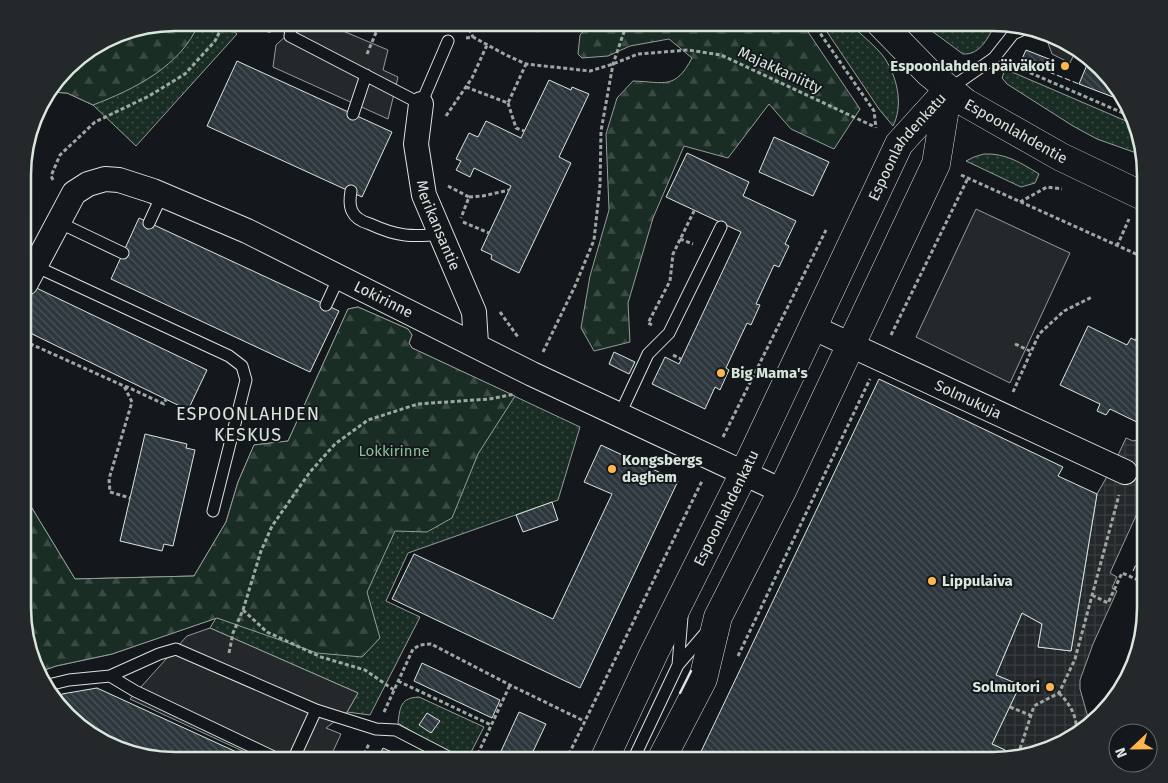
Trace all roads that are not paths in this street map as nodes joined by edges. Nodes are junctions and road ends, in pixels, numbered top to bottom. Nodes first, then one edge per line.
1 (291, 31) edge
2 (889, 31) edge
3 (1015, 33) edge
4 (448, 41) road end
5 (363, 73) junction
6 (948, 90) junction
7 (421, 104) junction
8 (353, 114) dead end
9 (351, 191) dead end
10 (1136, 193) edge
11 (162, 195) junction
12 (58, 222) junction
13 (149, 223) dead end
14 (722, 227) dead end
15 (453, 228) junction
16 (123, 253) dead end
17 (31, 273) edge
18 (31, 275) edge
19 (339, 276) junction
20 (326, 305) dead end
21 (812, 327) junction
22 (476, 344) junction
23 (851, 345) junction
24 (620, 414) junction
25 (1125, 472) road end
26 (744, 473) junction
27 (782, 491) junction
28 (213, 511) dead end
29 (684, 596) junction
30 (718, 617) junction
31 (678, 665) junction
32 (110, 676) junction
33 (53, 684) edge
34 (316, 710) junction
35 (608, 751) edge
36 (636, 751) edge
37 (665, 751) edge
38 (263, 752) edge
39 (297, 752) edge
40 (438, 752) edge

1 - 5 lane
2 - 6 main road, Espoonlahdentie
3 - 6 lane
4 - 7 lane
5 - 7 lane
5 - 8 lane
6 - 10 main road, Espoonlahdentie
6 - 21 main road, Espoonlahdenkatu
6 - 23 main road, Espoonlahdenkatu
7 - 15 street, Merikansantie
9 - 15 lane
11 - 12 street, Lokirinne
11 - 13 lane
11 - 19 street, Lokirinne
12 - 16 lane
12 - 17 street, Lokirinne
14 - 24 lane
15 - 22 street, Merikansantie
18 - 28 lane
19 - 20 lane
19 - 22 street, Lokirinne
21 - 23 street, Solmukuja
21 - 26 main road, Espoonlahdenkatu
22 - 24 street, Lokirinne
23 - 25 street, Solmukuja
23 - 27 main road, Espoonlahdenkatu
24 - 26 street, Lokirinne
26 - 27 street, Lokirinne
26 - 29 main road, Espoonlahdenkatu
27 - 30 main road, Espoonlahdenkatu
29 - 31 lane
29 - 35 main road, Espoonlahdenkatu
30 - 31 lane
30 - 37 main road, Espoonlahdenkatu
31 - 36 lane
32 - 33 lane
32 - 34 lane
32 - 38 lane
34 - 39 lane
34 - 40 lane

